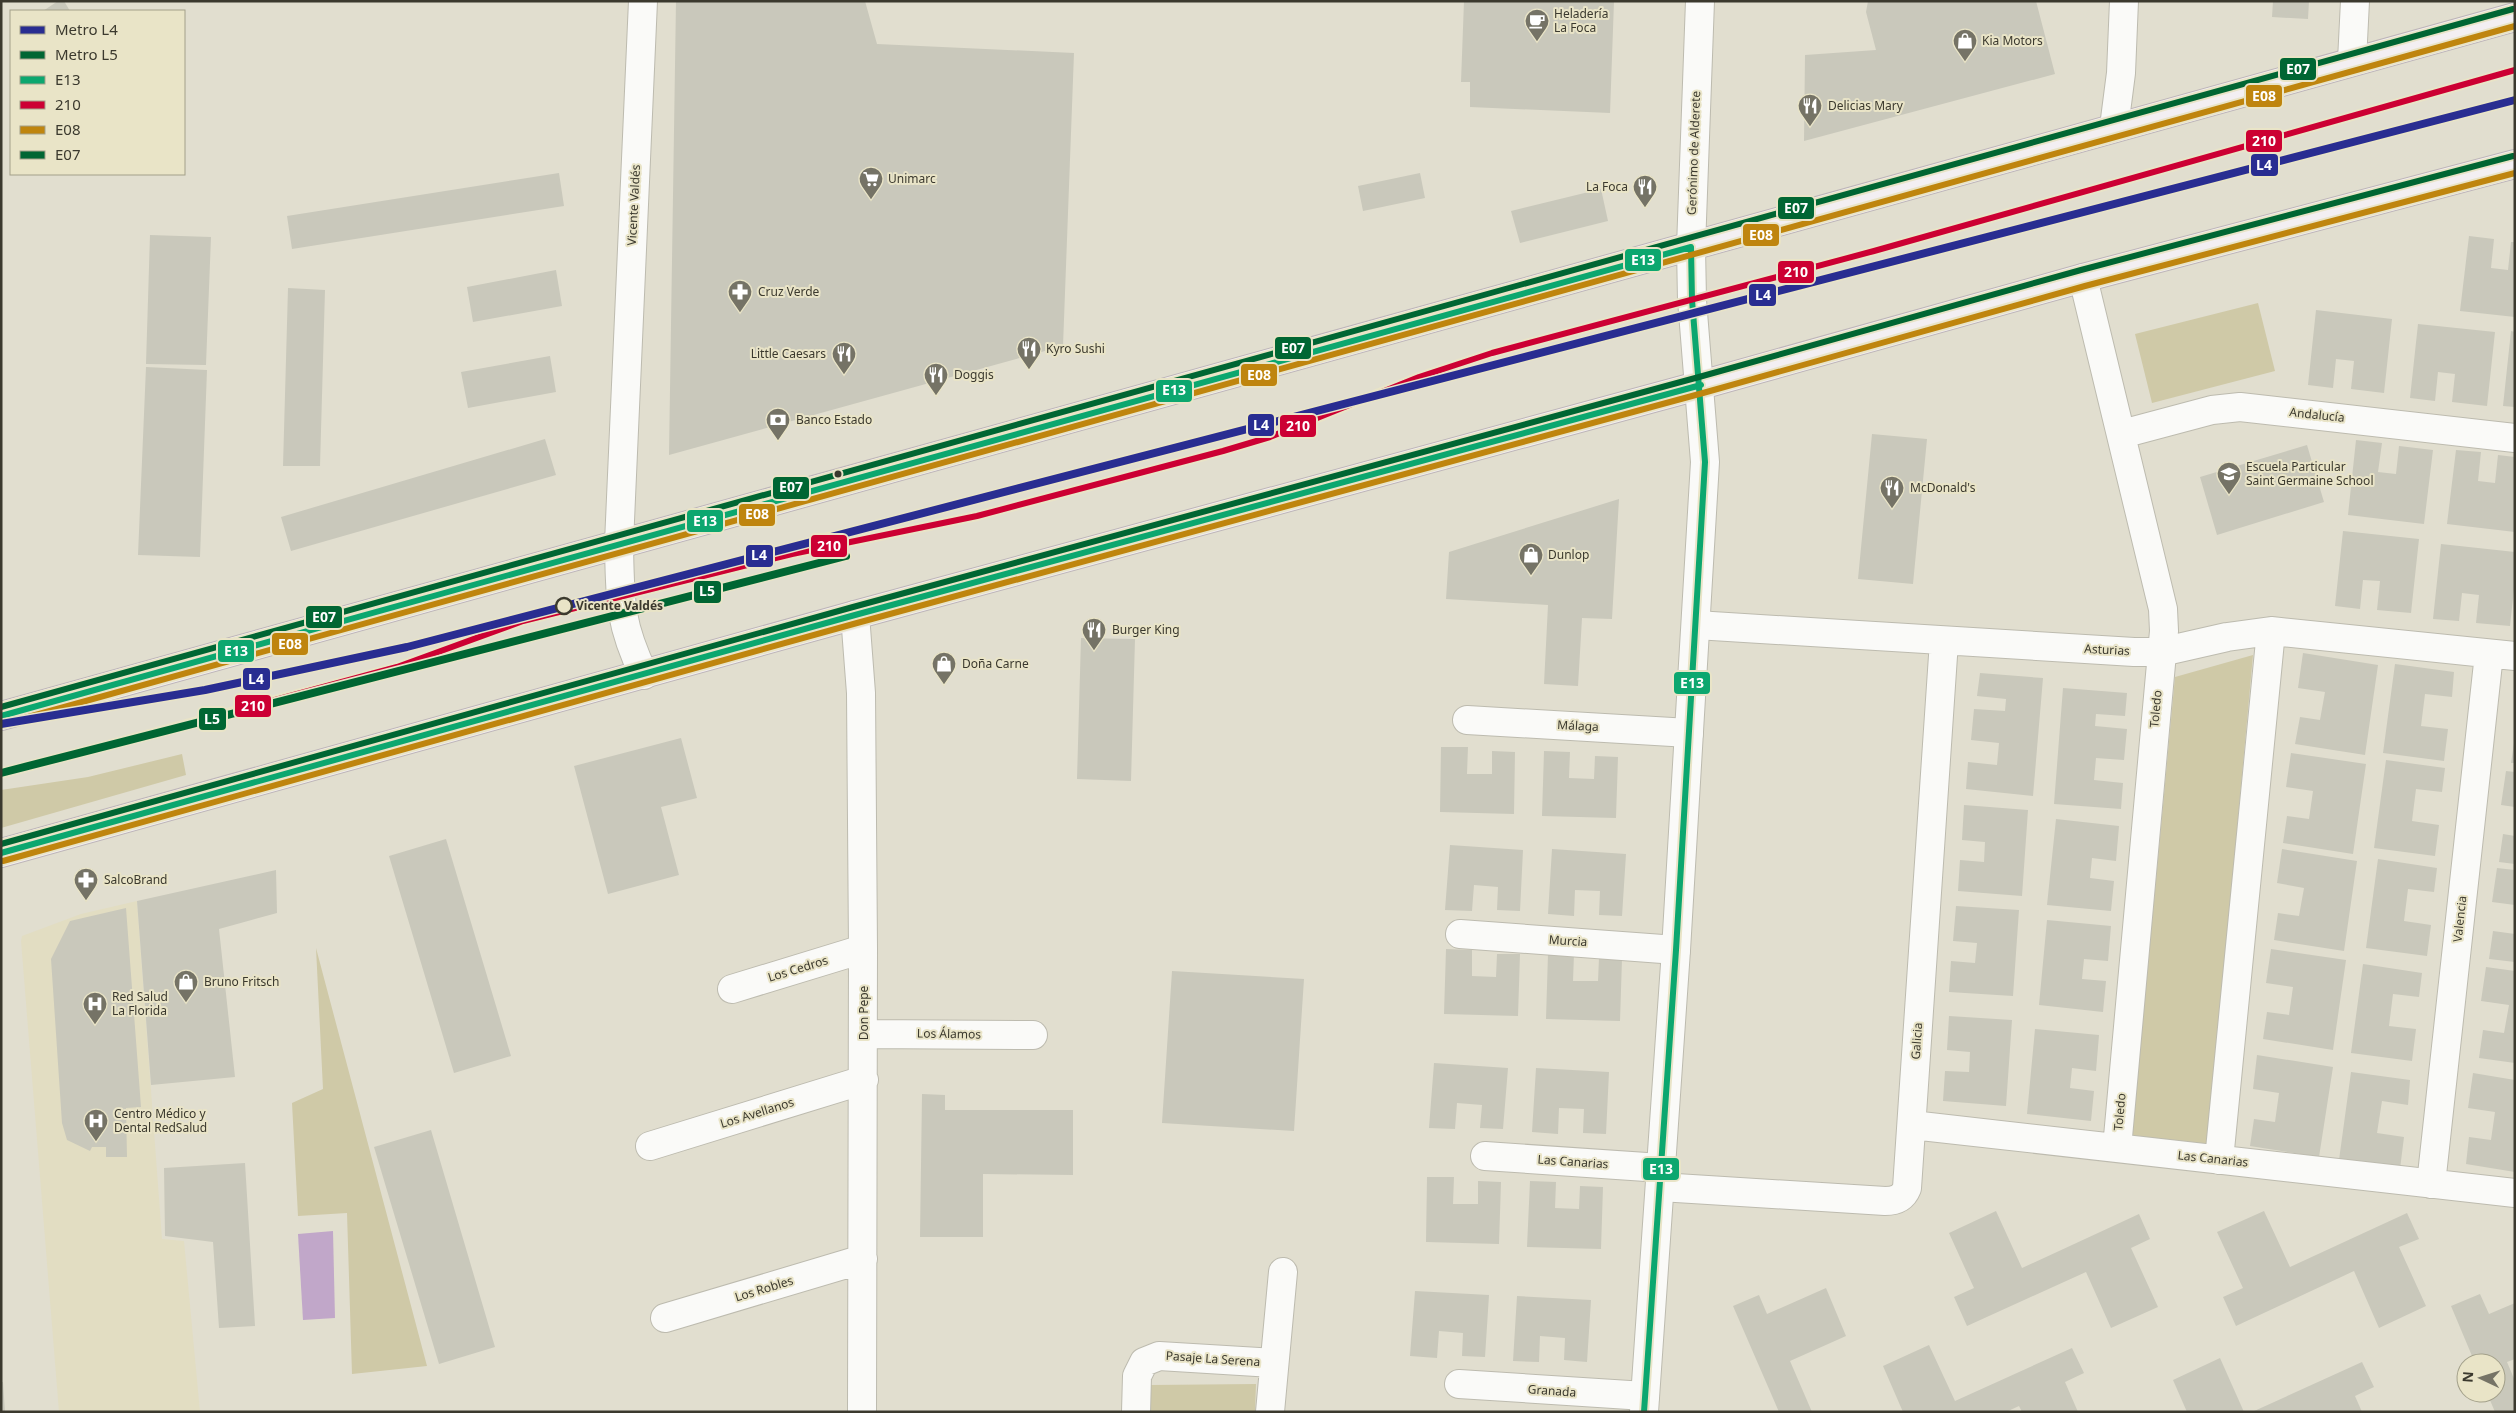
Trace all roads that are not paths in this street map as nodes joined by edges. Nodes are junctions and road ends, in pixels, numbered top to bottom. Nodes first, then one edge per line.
1 (643, 1) edge
2 (1700, 1) edge
3 (2124, 1) edge
4 (2355, 1) edge
5 (2515, 17) edge
6 (2352, 61) junction
7 (2114, 127) junction
8 (2515, 164) edge
9 (1691, 247) junction
10 (2083, 278) junction
11 (1701, 385) junction
12 (2122, 434) junction
13 (2515, 438) edge
14 (620, 544) junction
15 (855, 615) junction
16 (1696, 625) junction
17 (2272, 631) junction
18 (1944, 641) junction
19 (2161, 652) junction
20 (2502, 655) edge
21 (644, 675) junction
22 (1, 716) edge
23 (1467, 720) dead end
24 (1689, 733) junction
25 (1, 853) edge
26 (1460, 934) dead end
27 (863, 949) junction
28 (1676, 950) junction
29 (732, 988) dead end
30 (864, 1034) junction
31 (1034, 1035) dead end
32 (864, 1080) junction
33 (1912, 1125) junction
34 (650, 1146) dead end
35 (2117, 1148) junction
36 (1485, 1156) dead end
37 (2219, 1160) junction
38 (1660, 1178) junction
39 (2431, 1184) junction
40 (2515, 1193) edge
41 (863, 1260) junction
42 (1283, 1272) dead end
43 (665, 1318) dead end
44 (1274, 1363) junction
45 (1459, 1384) dead end
46 (1644, 1404) edge
47 (862, 1412) edge
48 (1136, 1412) edge
49 (1270, 1412) edge

1 - 14 street, Vicente Valdés
2 - 9 street, Gerónimo de Alderete
3 - 7 street
4 - 6 street
5 - 6 main road
6 - 7 main road
7 - 9 main road
8 - 10 main road
9 - 11 street, Gerónimo de Alderete
9 - 14 main road
10 - 11 main road
10 - 12 street, Toledo
11 - 15 main road
11 - 16 street, Gerónimo de Alderete
12 - 13 street, Andalucía
12 - 19 street, Toledo
14 - 21 street, Vicente Valdés
14 - 22 main road
15 - 21 main road
15 - 27 street, Don Pepe
16 - 18 street, Asturias
16 - 24 street, Gerónimo de Alderete
17 - 19 street, Asturias
17 - 20 street, Asturias
17 - 37 street
18 - 19 street, Asturias
18 - 33 street, Galicia
19 - 35 street, Toledo
20 - 39 street, Valencia
21 - 25 main road
23 - 24 street, Málaga
24 - 28 street, Gerónimo de Alderete
26 - 28 street, Murcia
27 - 29 street, Los Cedros
27 - 30 street, Don Pepe
28 - 38 street, Gerónimo de Alderete
30 - 31 street, Los Álamos
30 - 32 street, Don Pepe
32 - 34 street, Los Avellanos
32 - 41 street, Don Pepe
33 - 35 street, Las Canarias
33 - 38 street, Galicia
35 - 37 street, Las Canarias
36 - 38 street, Las Canarias
37 - 39 street, Las Canarias
38 - 46 street, Gerónimo de Alderete
39 - 40 street, Las Canarias
41 - 43 street, Los Robles
41 - 47 street, Don Pepe
42 - 44 street, Pasaje La Serena
44 - 48 street, Pasaje La Serena
44 - 49 street, Pasaje La Serena
45 - 46 street, Granada

